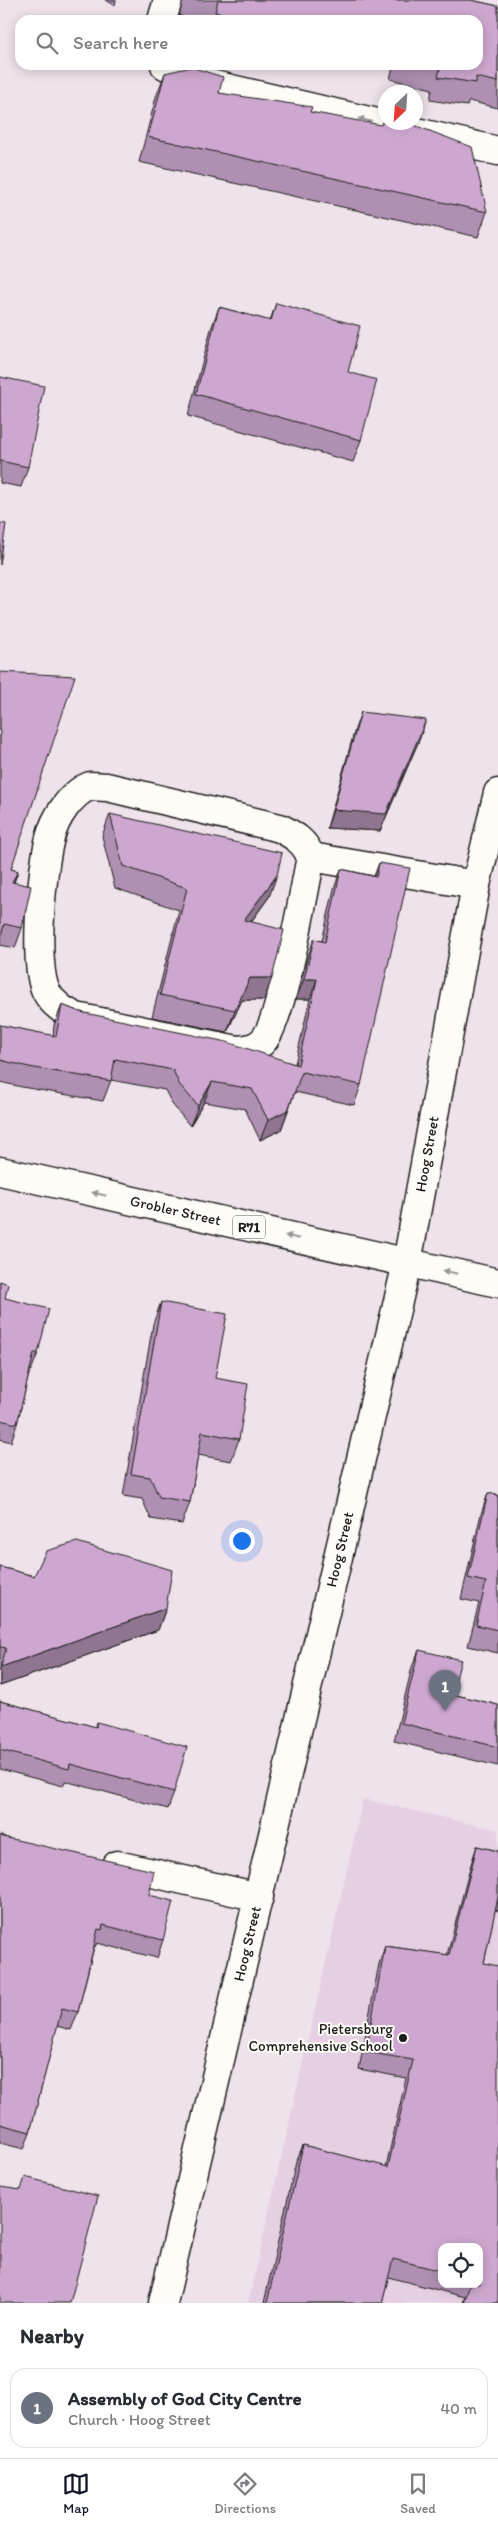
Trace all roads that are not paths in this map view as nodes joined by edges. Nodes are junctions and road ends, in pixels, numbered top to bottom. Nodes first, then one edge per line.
1 (168, 0) edge
2 (164, 15) edge
3 (174, 70) edge
4 (498, 152) edge
5 (498, 793) edge
6 (311, 857) junction
7 (476, 885) junction
8 (0, 1171) edge
9 (407, 1263) junction
10 (498, 1283) edge
11 (96, 1860) edge
12 (259, 1897) junction
13 (163, 2303) edge

1 - 2 street
4 -> 3 street
5 - 7 street, Hoog Street
6 - 6 street
6 - 7 street
7 - 9 street, Hoog Street
9 -> 8 street, Grobler Street / R71
10 -> 9 street, Grobler Street / R71
9 - 12 street, Hoog Street
11 - 12 street
12 - 13 street, Hoog Street

